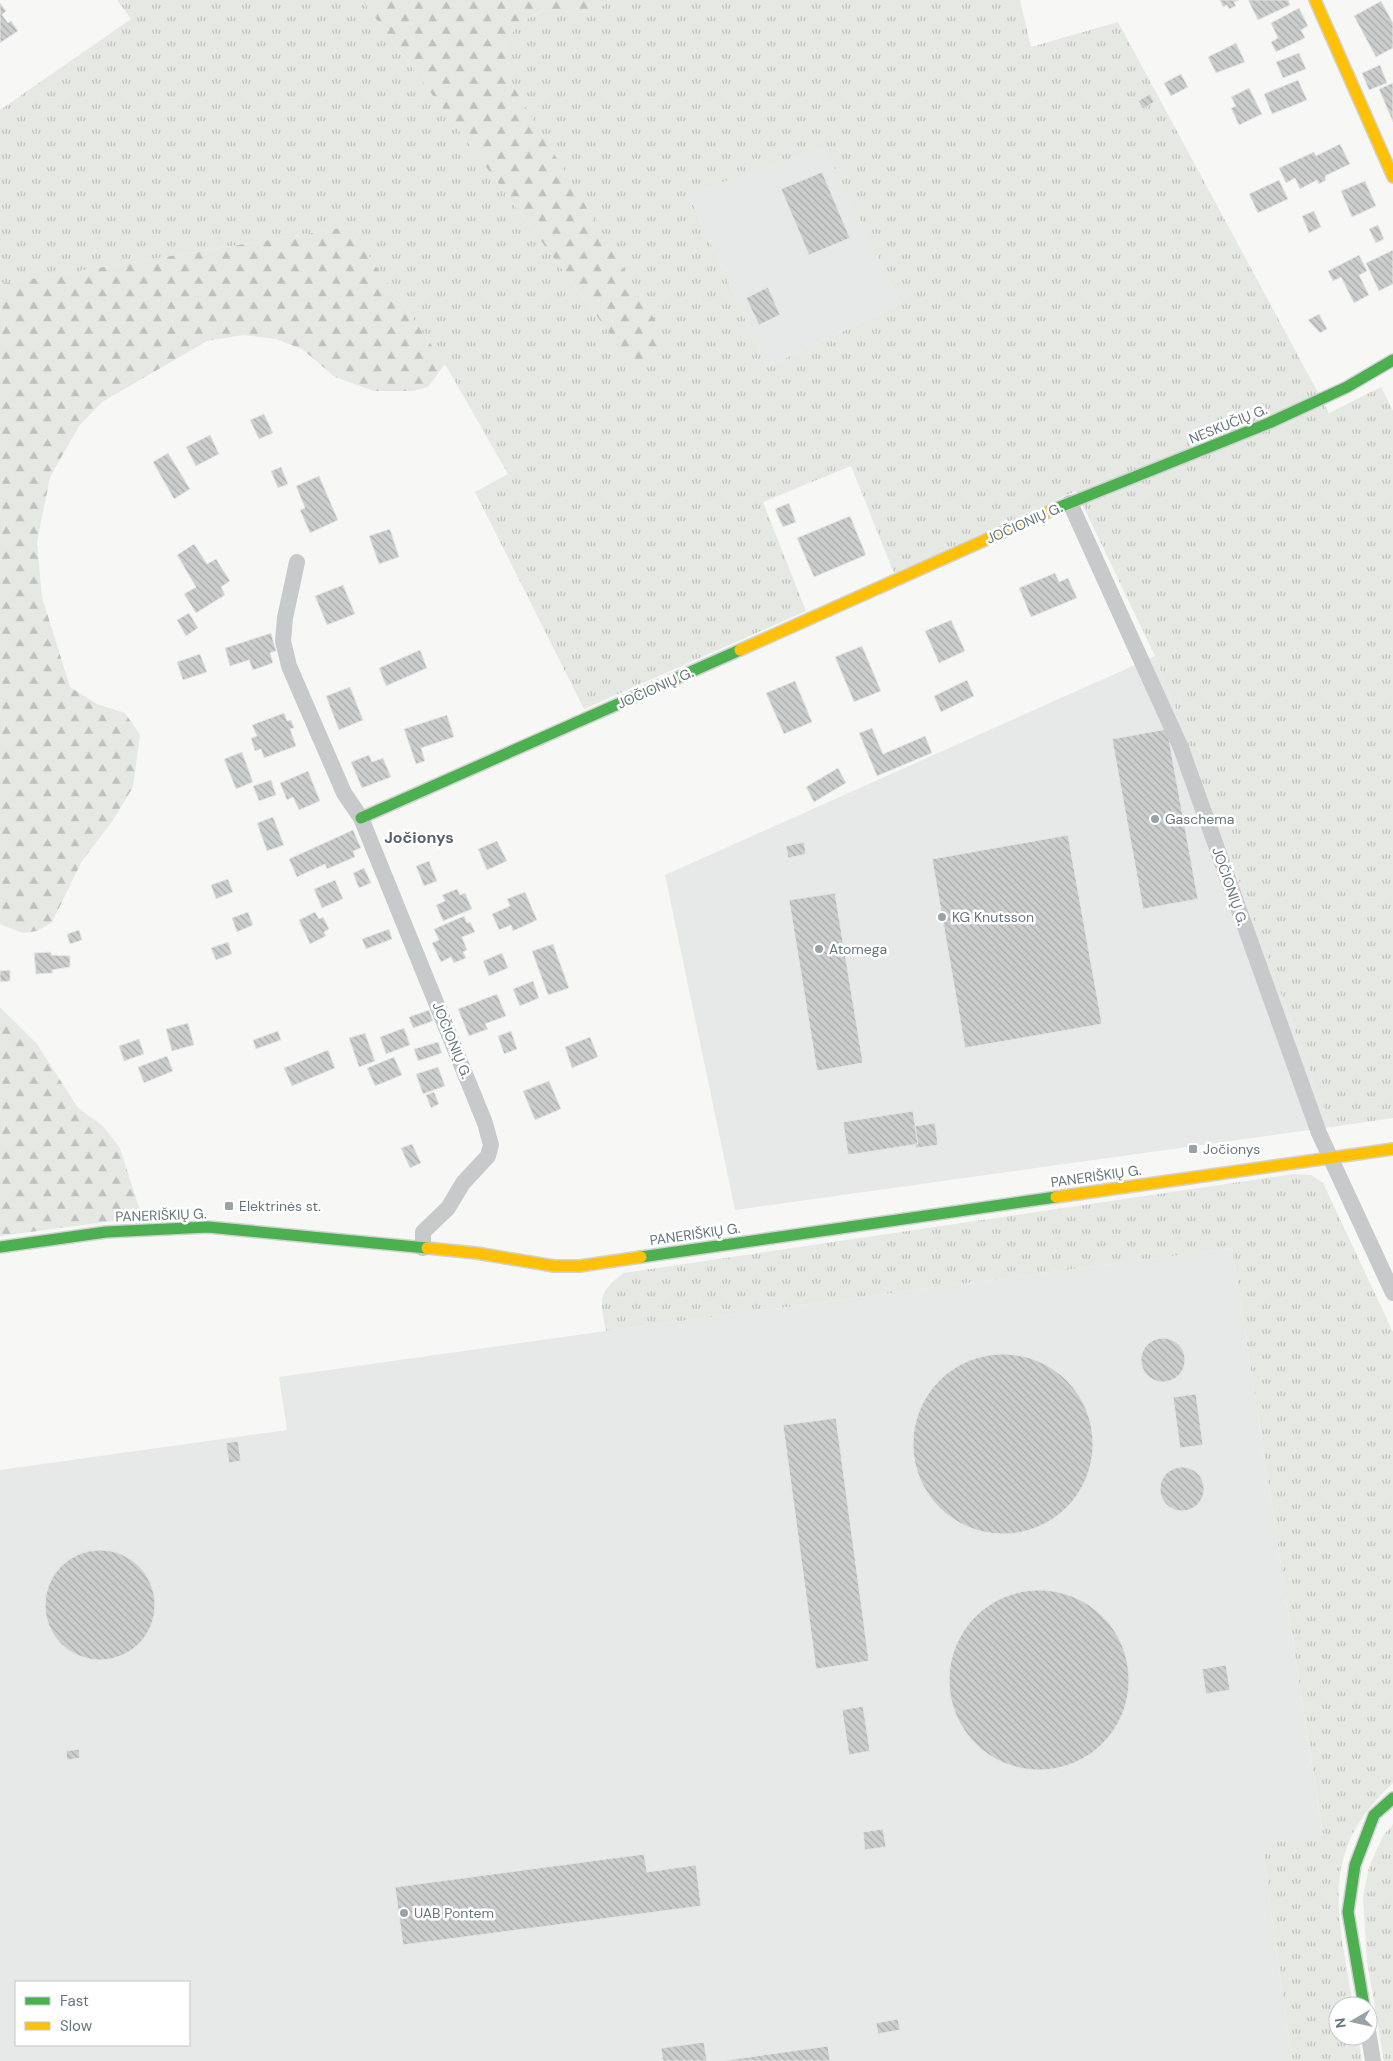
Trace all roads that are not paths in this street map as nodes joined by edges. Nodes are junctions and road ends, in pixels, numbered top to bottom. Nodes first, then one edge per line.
1 (1315, 0) edge
2 (1393, 177) edge
3 (1393, 360) edge
4 (1070, 503) junction
5 (297, 562) dead end
6 (361, 818) junction
7 (1393, 1149) edge
8 (1330, 1158) junction
9 (0, 1247) edge
10 (423, 1248) junction
11 (1393, 1293) edge
12 (1393, 1798) edge
13 (1362, 1996) edge
14 (1370, 2046) edge
15 (1373, 2061) edge

1 - 2 street
3 - 4 street, NESKUČIŲ G.
4 - 6 street, JOČIONIŲ G.
4 - 8 street, JOČIONIŲ G.
5 - 6 street, JOČIONIŲ G.
6 - 10 street, JOČIONIŲ G.
7 - 8 street, PANERIŠKIŲ G.
8 - 10 street, PANERIŠKIŲ G.
8 - 11 street, JOČIONIŲ G.
9 - 10 street, PANERIŠKIŲ G.
12 - 13 street
14 - 15 street

